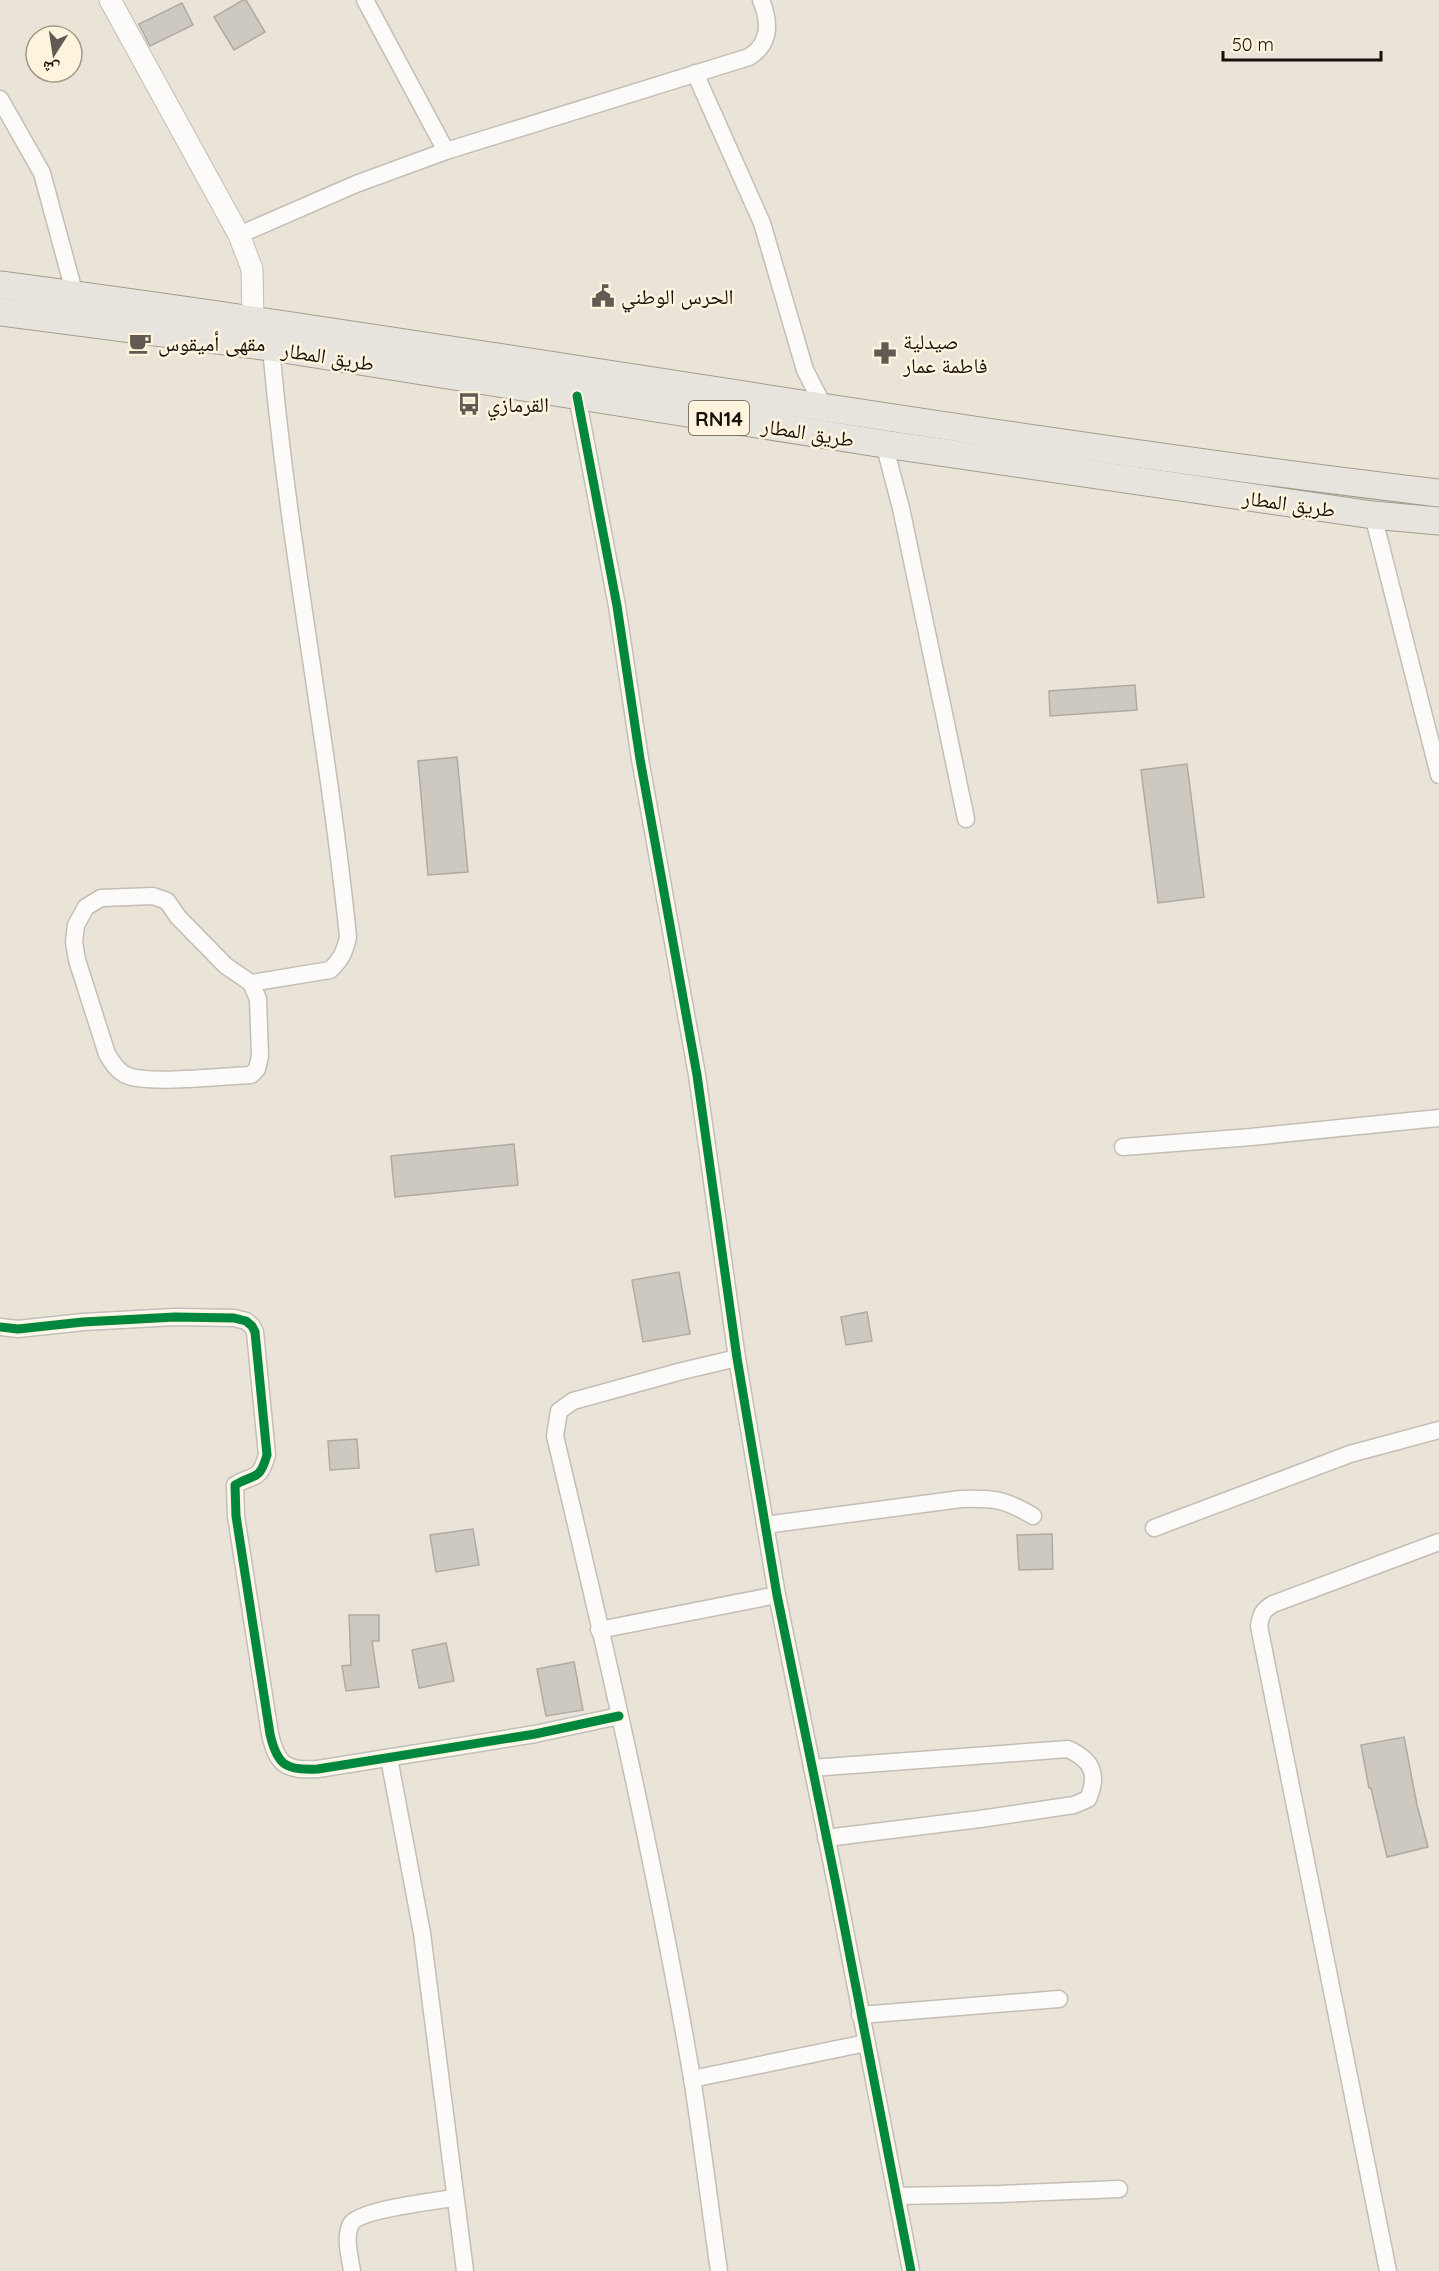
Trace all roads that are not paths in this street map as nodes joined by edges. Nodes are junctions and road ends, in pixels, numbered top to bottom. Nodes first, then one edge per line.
1 (110, 0) edge
2 (364, 0) edge
3 (761, 0) edge
4 (695, 73) junction
5 (0, 99) edge
6 (446, 151) junction
7 (239, 234) junction
8 (0, 285) edge
9 (75, 295) junction
10 (0, 312) edge
11 (258, 337) junction
12 (577, 396) junction
13 (824, 407) junction
14 (884, 444) junction
15 (1165, 457) junction
16 (1161, 484) junction
17 (1439, 493) edge
18 (1373, 515) junction
19 (1439, 521) edge
20 (1439, 775) edge
21 (966, 819) dead end
22 (251, 983) junction
23 (1439, 1118) edge
24 (1123, 1147) dead end
25 (0, 1327) edge
26 (737, 1358) junction
27 (1439, 1430) edge
28 (1033, 1516) dead end
29 (765, 1525) junction
30 (1154, 1528) dead end
31 (1439, 1542) edge
32 (777, 1595) junction
33 (599, 1630) junction
34 (620, 1716) junction
35 (389, 1758) junction
36 (812, 1767) junction
37 (826, 1838) junction
38 (1059, 1999) dead end
39 (860, 2014) junction
40 (866, 2043) junction
41 (692, 2079) junction
42 (1119, 2189) dead end
43 (897, 2196) junction
44 (454, 2198) junction
45 (352, 2271) edge
46 (465, 2271) edge
47 (719, 2271) edge
48 (911, 2271) edge
49 (1388, 2271) edge

1 - 7 street
2 - 6 street
3 - 4 street
4 - 6 street
4 - 13 street
5 - 9 street
6 - 7 street
7 - 11 street
8 - 9 main road, طريق المطار / RN14
9 - 11 main road, طريق المطار / RN14
10 - 11 main road, طريق المطار / RN14
11 - 12 main road, طريق المطار / RN14
11 - 13 main road, طريق المطار / RN14
11 - 22 street
12 - 14 main road, طريق المطار / RN14
12 - 26 street
13 - 15 main road, طريق المطار / RN14
14 - 16 main road, طريق المطار / RN14
14 - 21 street
15 - 16 main road
15 - 17 main road, طريق المطار / RN14
16 - 18 main road, طريق المطار / RN14
18 - 19 main road, طريق المطار / RN14
18 - 20 street
22 - 22 street
23 - 24 street
25 - 35 street
26 - 29 street
26 - 33 street
27 - 30 street
28 - 29 street
29 - 32 street
31 - 49 street
32 - 33 street
32 - 36 street
33 - 34 street
34 - 35 street
34 - 41 street
35 - 44 street
36 - 37 street
36 - 37 street
37 - 39 street
38 - 39 street
39 - 40 street
40 - 41 street
40 - 43 street
41 - 47 street
42 - 43 street
43 - 48 street
44 - 45 street
44 - 46 street

